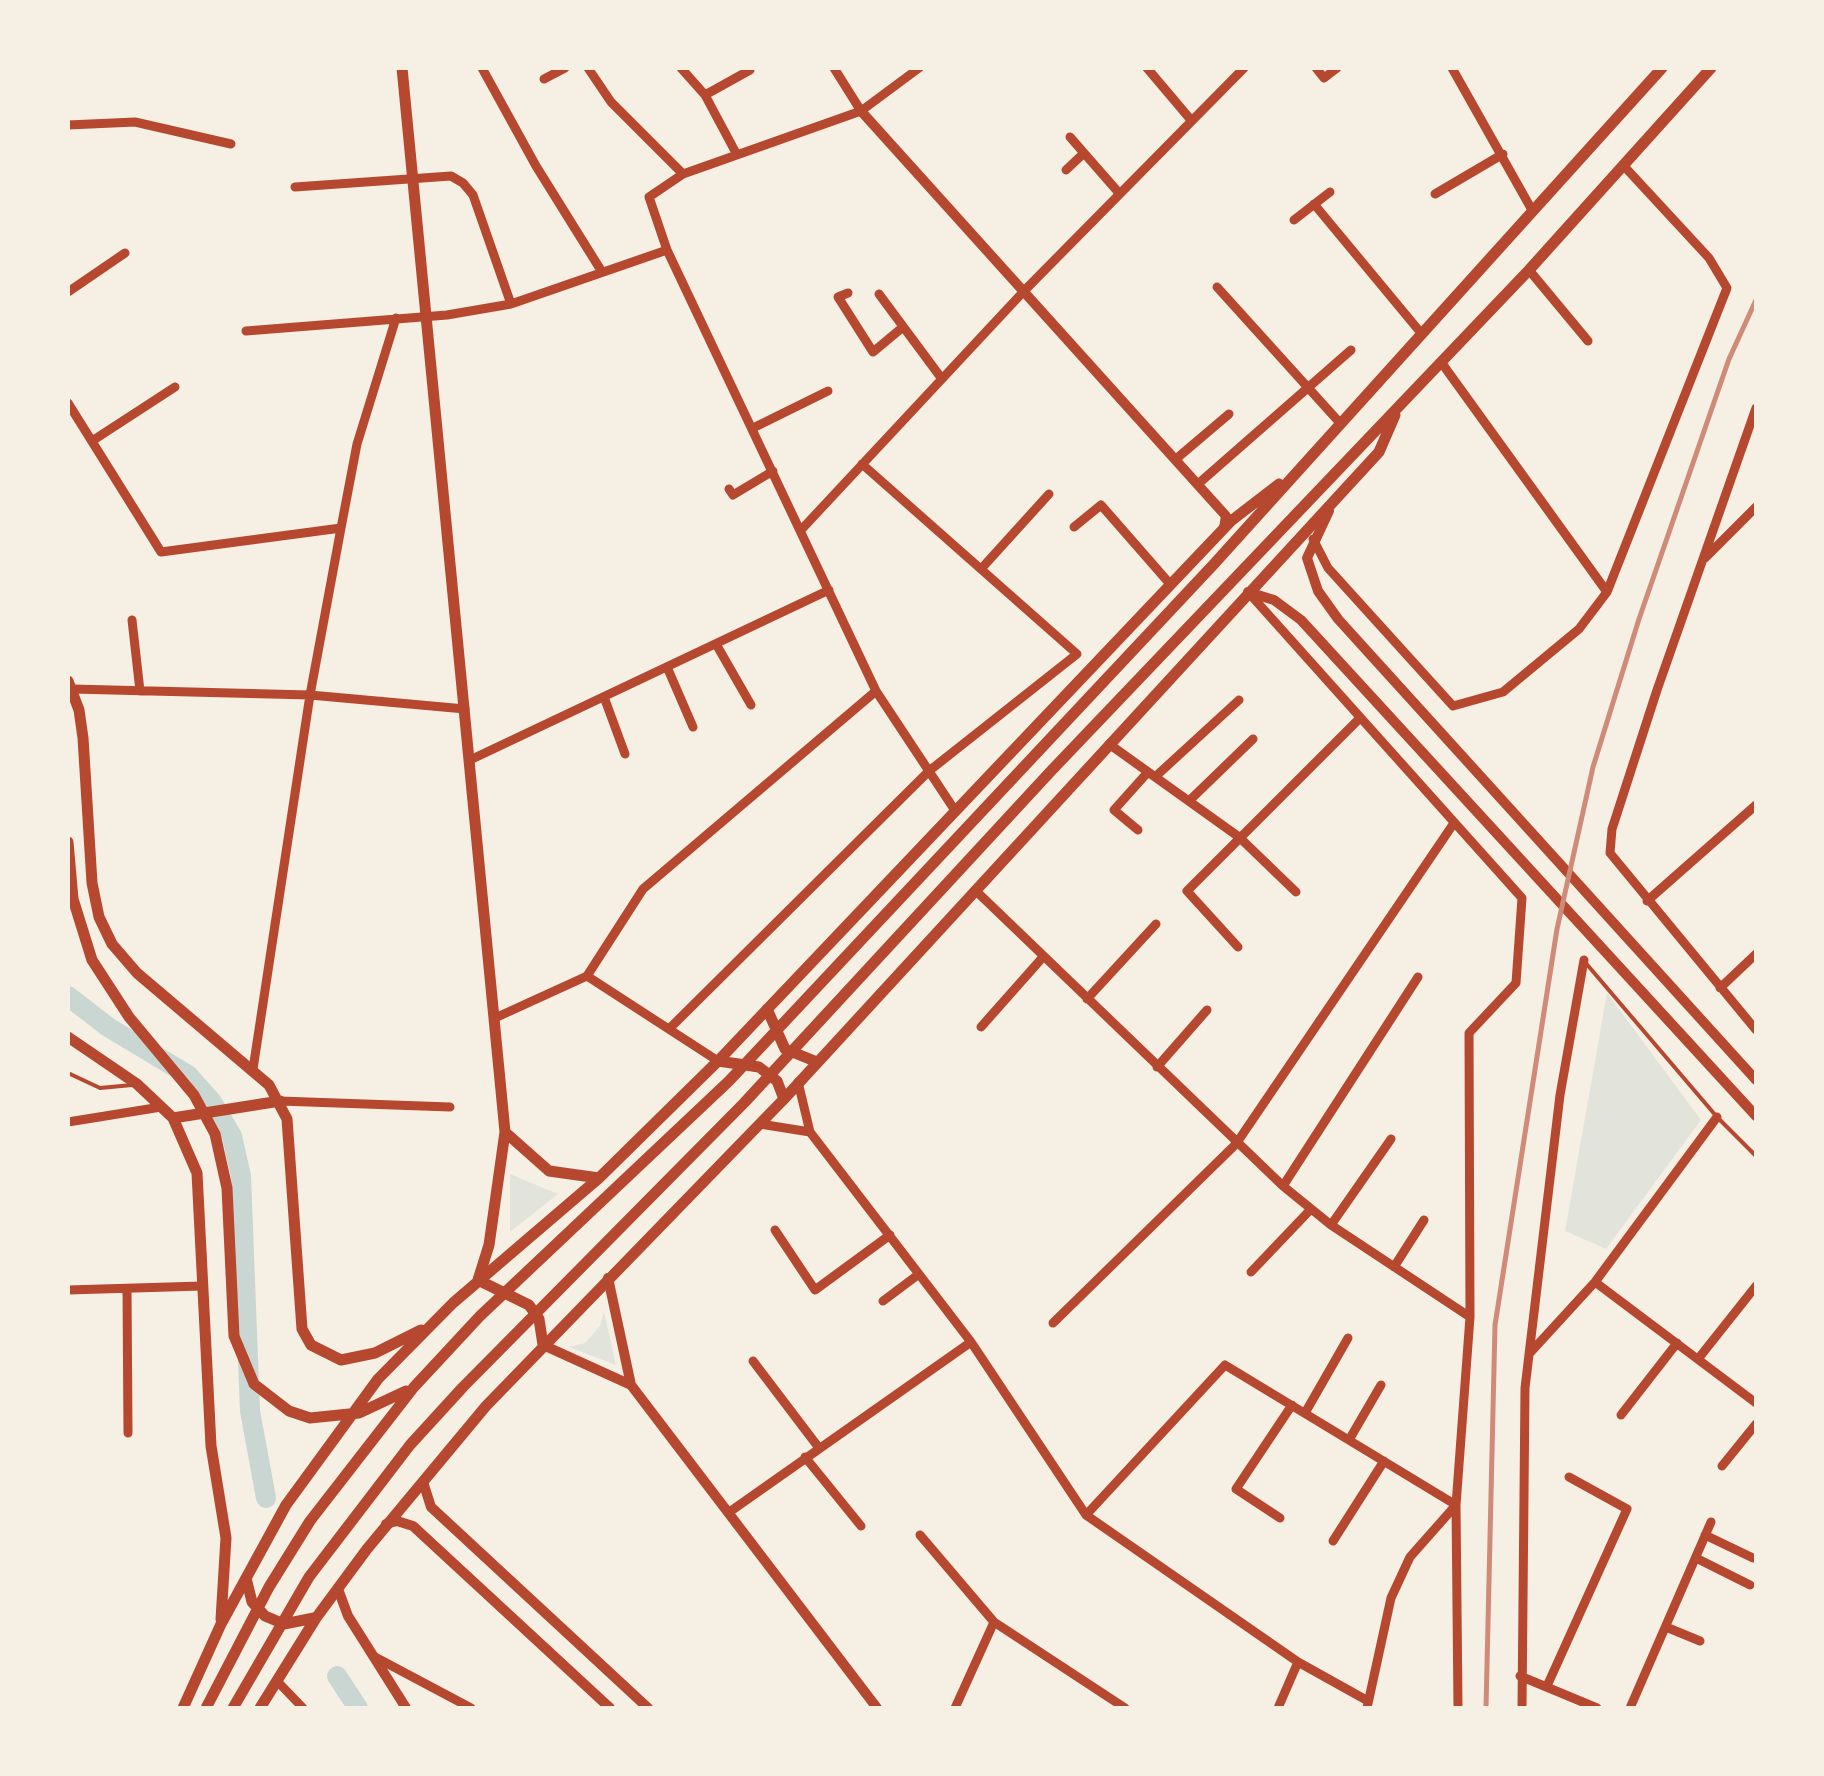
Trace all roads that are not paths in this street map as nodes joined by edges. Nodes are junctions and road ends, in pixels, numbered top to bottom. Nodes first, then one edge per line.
1 (402, 68) edge
2 (482, 68) edge
3 (565, 68) edge
4 (588, 68) edge
5 (681, 68) edge
6 (834, 68) edge
7 (919, 68) edge
8 (1147, 68) edge
9 (1244, 68) edge
10 (1316, 68) edge
11 (1337, 68) edge
12 (1452, 68) edge
13 (1662, 68) edge
14 (1711, 68) edge
15 (750, 70) dead end
16 (544, 79) dead end
17 (705, 95) junction
18 (862, 112) junction
19 (1192, 120) junction
20 (68, 125) edge
21 (1070, 137) dead end
22 (232, 144) dead end
23 (736, 153) junction
24 (1084, 153) junction
25 (1503, 154) junction
26 (1623, 165) junction
27 (1066, 170) dead end
28 (683, 174) junction
29 (413, 181) junction
30 (295, 187) dead end
31 (1330, 192) dead end
32 (1119, 193) junction
33 (1435, 194) dead end
34 (1314, 204) junction
35 (1532, 210) junction
36 (1294, 220) dead end
37 (667, 250) junction
38 (125, 253) dead end
39 (1529, 270) junction
40 (602, 272) junction
41 (1217, 287) dead end
42 (68, 292) edge
43 (1024, 292) junction
44 (848, 293) dead end
45 (879, 294) dead end
46 (511, 304) junction
47 (426, 316) junction
48 (396, 318) junction
49 (903, 326) junction
50 (246, 331) dead end
51 (1421, 333) junction
52 (1588, 340) dead end
53 (1351, 350) dead end
54 (1441, 362) junction
55 (942, 379) junction
56 (175, 387) dead end
57 (1308, 388) junction
58 (828, 391) dead end
59 (68, 403) edge
60 (1399, 406) junction
61 (1756, 408) edge
62 (1229, 414) dead end
63 (1340, 423) junction
64 (752, 428) junction
65 (92, 441) junction
66 (1176, 459) junction
67 (862, 464) junction
68 (1302, 466) junction
69 (773, 471) junction
70 (1198, 484) junction
71 (729, 489) dead end
72 (1049, 494) dead end
73 (1336, 498) junction
74 (1756, 507) edge
75 (1230, 519) junction
76 (340, 528) junction
77 (1074, 528) dead end
78 (801, 530) junction
79 (1313, 539) junction
80 (1703, 560) junction
81 (981, 568) junction
82 (1170, 584) junction
83 (830, 590) junction
84 (1248, 592) junction
85 (1607, 592) junction
86 (132, 620) dead end
87 (716, 644) junction
88 (667, 667) junction
89 (70, 685) edge
90 (140, 691) junction
91 (876, 691) junction
92 (310, 695) junction
93 (604, 696) junction
94 (1239, 700) dead end
95 (751, 705) dead end
96 (464, 709) junction
97 (1360, 718) junction
98 (693, 727) dead end
99 (1252, 739) dead end
100 (1109, 744) junction
101 (625, 754) dead end
102 (470, 760) junction
103 (929, 771) junction
104 (1152, 775) junction
105 (1189, 801) junction
106 (1756, 805) edge
107 (954, 809) junction
108 (1454, 822) junction
109 (1138, 830) dead end
110 (1239, 837) junction
111 (68, 842) edge
112 (975, 890) junction
113 (1296, 892) dead end
114 (1647, 901) junction
115 (1156, 924) dead end
116 (1238, 948) dead end
117 (1756, 954) edge
118 (1043, 957) junction
119 (1584, 960) joint
120 (587, 976) junction
121 (1418, 977) dead end
122 (1720, 988) junction
123 (1087, 999) junction
124 (766, 1009) junction
125 (1207, 1010) dead end
126 (495, 1018) junction
127 (981, 1028) dead end
128 (668, 1029) junction
129 (1756, 1030) edge
130 (68, 1037) edge
131 (718, 1062) junction
132 (816, 1062) junction
133 (1156, 1067) junction
134 (253, 1069) junction
135 (68, 1073) edge
136 (1756, 1080) edge
137 (798, 1082) junction
138 (137, 1084) junction
139 (784, 1099) junction
140 (280, 1101) junction
141 (161, 1106) junction
142 (450, 1107) dead end
143 (1756, 1116) edge
144 (1717, 1117) junction
145 (172, 1118) junction
146 (68, 1122) edge
147 (760, 1124) junction
148 (505, 1132) junction
149 (810, 1132) junction
150 (1391, 1139) dead end
151 (1236, 1144) junction
152 (1756, 1156) edge
153 (598, 1178) junction
154 (1283, 1186) junction
155 (1310, 1208) junction
156 (1424, 1220) dead end
157 (1331, 1224) junction
158 (775, 1230) dead end
159 (890, 1235) junction
160 (1394, 1267) junction
161 (1251, 1272) dead end
162 (920, 1274) junction
163 (608, 1278) junction
164 (478, 1280) junction
165 (1594, 1282) junction
166 (202, 1286) junction
167 (1756, 1286) edge
168 (127, 1288) junction
169 (68, 1290) edge
170 (884, 1300) dead end
171 (1470, 1318) junction
172 (433, 1323) junction
173 (1053, 1323) dead end
174 (1348, 1338) dead end
175 (971, 1342) junction
176 (1677, 1344) junction
177 (542, 1346) junction
178 (1528, 1355) junction
179 (1698, 1359) junction
180 (753, 1361) dead end
181 (631, 1385) junction
182 (1381, 1386) dead end
183 (414, 1387) junction
184 (1756, 1403) edge
185 (1292, 1405) junction
186 (1305, 1413) junction
187 (1621, 1415) dead end
188 (1756, 1424) edge
189 (128, 1433) dead end
190 (1348, 1440) junction
191 (820, 1448) junction
192 (806, 1457) junction
193 (1384, 1462) junction
194 (1722, 1466) dead end
195 (1570, 1477) dead end
196 (423, 1480) junction
197 (1456, 1505) junction
198 (728, 1513) junction
199 (1086, 1516) junction
200 (1280, 1518) dead end
201 (1711, 1522) dead end
202 (385, 1524) junction
203 (860, 1526) dead end
204 (1705, 1535) junction
205 (920, 1536) dead end
206 (1333, 1541) dead end
207 (1696, 1558) junction
208 (1753, 1558) dead end
209 (246, 1574) junction
210 (1750, 1584) dead end
211 (338, 1589) junction
212 (316, 1618) junction
213 (994, 1622) junction
214 (221, 1624) junction
215 (1666, 1627) junction
216 (1700, 1641) dead end
217 (372, 1656) junction
218 (1298, 1662) junction
219 (1520, 1676) junction
220 (276, 1681) junction
221 (1547, 1686) junction
222 (458, 1698) junction
223 (1368, 1705) edge
224 (873, 1707) edge
225 (183, 1708) edge
226 (206, 1708) edge
227 (233, 1708) edge
228 (260, 1708) edge
229 (303, 1708) edge
230 (406, 1708) edge
231 (452, 1708) edge
232 (471, 1708) edge
233 (610, 1708) edge
234 (648, 1708) edge
235 (956, 1708) edge
236 (1125, 1708) edge
237 (1278, 1708) edge
238 (1458, 1708) edge
239 (1522, 1708) edge
240 (1597, 1708) edge
241 (1630, 1708) edge

1 - 29 main road
2 - 40 street
3 - 16 street
4 - 28 street
5 - 17 street
6 - 18 street
7 - 18 street
8 - 19 street
9 - 19 street
10 - 11 street
12 - 25 street
13 - 35 main road
14 - 26 main road
15 - 17 street
17 - 23 street
18 - 23 street
18 - 43 street
19 - 32 street
20 - 22 street
21 - 24 street
23 - 28 street
24 - 27 street
24 - 32 street
25 - 33 street
25 - 35 street
26 - 39 main road
26 - 85 street
28 - 37 street
29 - 30 street
29 - 46 street
29 - 47 main road
31 - 34 street
32 - 43 street
34 - 36 street
34 - 51 street
35 - 51 main road
37 - 40 street
37 - 64 street
38 - 42 street
39 - 52 street
39 - 54 main road
40 - 46 street
41 - 57 street
43 - 55 street
43 - 66 street
44 - 49 street
45 - 49 street
46 - 47 street
47 - 48 street
47 - 96 main road
48 - 50 street
48 - 76 street
49 - 55 street
51 - 63 main road
53 - 57 street
54 - 60 main road
54 - 85 street
55 - 67 street
56 - 65 street
57 - 63 street
57 - 70 street
58 - 64 street
59 - 65 street
60 - 73 main road
60 - 227 main road
61 - 80 street
62 - 66 street
63 - 68 main road
64 - 69 street
65 - 76 street
66 - 70 street
67 - 78 street
67 - 81 street
68 - 75 main road
68 - 183 main road
69 - 71 street
69 - 78 street
70 - 75 street
72 - 81 street
73 - 79 street
73 - 84 main road
74 - 80 street
75 - 82 main road
76 - 92 street
77 - 82 street
78 - 83 street
79 - 85 street
79 - 136 street
80 - 114 street
81 - 103 street
82 - 107 main road
83 - 87 street
83 - 91 street
84 - 97 street
84 - 100 main road
84 - 143 street
86 - 90 street
87 - 88 street
87 - 95 street
88 - 93 street
88 - 98 street
89 - 90 street
89 - 134 main road
90 - 92 street
91 - 103 street
91 - 120 street
92 - 96 street
92 - 134 street
93 - 101 street
93 - 102 street
94 - 104 street
96 - 102 main road
97 - 108 street
97 - 110 street
99 - 105 street
100 - 104 street
100 - 112 main road
102 - 126 main road
103 - 107 street
103 - 128 street
104 - 105 street
104 - 109 street
105 - 110 street
106 - 114 street
107 - 124 main road
108 - 151 street
108 - 171 street
110 - 113 street
110 - 116 street
111 - 183 main road
112 - 118 street
112 - 132 main road
114 - 122 street
115 - 123 street
117 - 122 street
118 - 123 street
118 - 127 street
119 - 144 lane
119 - 178 street
120 - 126 street
120 - 128 street
121 - 154 street
122 - 129 street
123 - 133 street
124 - 131 main road
124 - 132 main road
125 - 133 street
126 - 148 main road
128 - 131 street
130 - 138 main road
131 - 139 main road
131 - 153 main road
132 - 137 main road
133 - 151 street
134 - 140 main road
135 - 138 lane
137 - 139 main road
137 - 149 street
138 - 141 main road
139 - 147 main road
140 - 142 street
140 - 145 main road
140 - 172 main road
141 - 145 main road
141 - 146 street
144 - 152 lane
144 - 165 street
145 - 166 main road
147 - 149 street
147 - 163 main road
148 - 153 main road
148 - 164 main road
149 - 159 street
150 - 157 street
151 - 154 street
151 - 173 street
153 - 164 main road
154 - 155 street
155 - 157 street
155 - 161 street
156 - 160 street
157 - 160 street
158 - 159 street
159 - 162 street
160 - 171 street
162 - 170 street
162 - 175 street
163 - 177 main road
163 - 181 street
164 - 172 main road
164 - 177 main road
165 - 176 street
165 - 178 street
166 - 168 street
166 - 214 main road
167 - 179 street
168 - 169 street
168 - 189 street
171 - 197 street
172 - 209 main road
174 - 186 street
175 - 191 street
175 - 199 street
176 - 179 street
176 - 187 street
177 - 181 street
177 - 196 main road
178 - 219 street
179 - 184 street
180 - 191 street
181 - 198 street
182 - 190 street
183 - 226 main road
185 - 186 street
185 - 199 street
185 - 200 street
186 - 190 street
188 - 194 street
190 - 193 street
191 - 192 street
192 - 198 street
192 - 203 street
193 - 197 street
193 - 206 street
195 - 221 street
196 - 202 main road
196 - 234 street
197 - 223 street
197 - 238 street
198 - 224 street
199 - 218 street
201 - 204 street
202 - 211 main road
202 - 233 street
204 - 207 street
204 - 208 street
205 - 213 street
207 - 210 street
207 - 215 street
209 - 212 main road
209 - 214 main road
211 - 212 main road
211 - 217 street
212 - 220 main road
213 - 235 street
213 - 236 street
214 - 225 main road
215 - 216 street
215 - 241 street
217 - 222 street
217 - 230 street
218 - 223 street
218 - 237 street
219 - 221 street
219 - 239 street
220 - 228 main road
220 - 229 street
221 - 240 street
222 - 231 street
222 - 232 street

